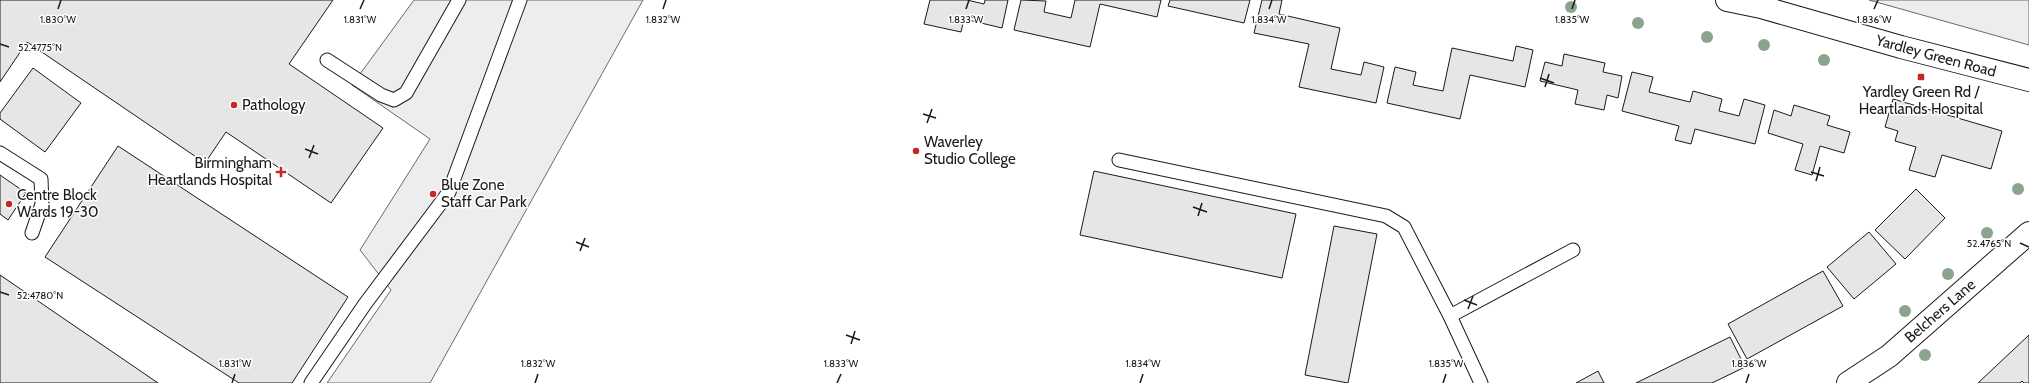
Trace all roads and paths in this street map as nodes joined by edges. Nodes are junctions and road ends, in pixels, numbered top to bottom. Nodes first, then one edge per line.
1 (459, 0) edge
2 (520, 0) edge
3 (1727, 0) edge
4 (1762, 4) edge
5 (327, 60) dead end
6 (2029, 80) edge
7 (0, 153) edge
8 (1119, 160) dead end
9 (32, 233) dead end
10 (2029, 234) edge
11 (1573, 250) dead end
12 (1450, 316) junction
13 (311, 383) edge
14 (1481, 383) edge
15 (1848, 383) edge

1 - 5 lane
2 - 13 lane
3 - 4 street, Yardley Green Road
4 - 6 street, Yardley Green Road
7 - 9 lane
8 - 12 lane
10 - 15 street, Belchers Lane
11 - 12 lane
12 - 14 lane

